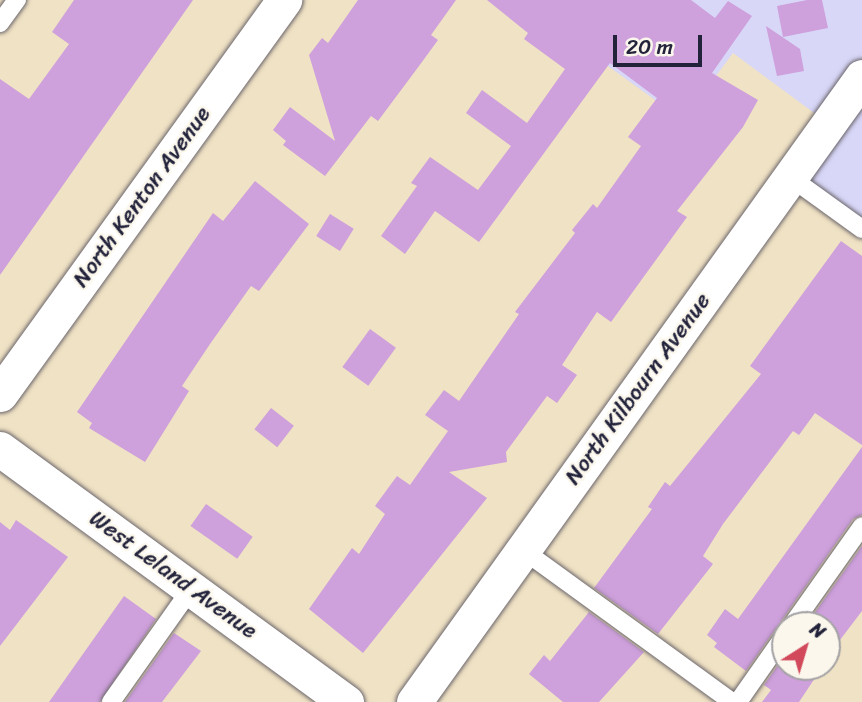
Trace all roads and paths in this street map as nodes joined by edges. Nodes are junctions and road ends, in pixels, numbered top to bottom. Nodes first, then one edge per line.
1 (17, 0) edge
2 (284, 0) edge
3 (0, 23) edge
4 (862, 77) edge
5 (790, 177) junction
6 (862, 229) edge
7 (0, 394) edge
8 (0, 449) edge
9 (862, 526) edge
10 (523, 550) junction
11 (191, 589) junction
12 (802, 611) edge
13 (771, 655) edge
14 (111, 702) edge
15 (346, 702) edge
16 (414, 702) edge
17 (732, 702) edge
18 (738, 702) edge

1 - 3 lane
2 - 7 street, North Kenton Avenue
4 - 5 street, North Kilbourn Avenue
5 - 6 lane
5 - 10 street, North Kilbourn Avenue
8 - 11 street, West Leland Avenue
9 - 12 lane
10 - 16 street, North Kilbourn Avenue
10 - 17 lane
11 - 14 lane
11 - 15 street, West Leland Avenue
13 - 18 lane

